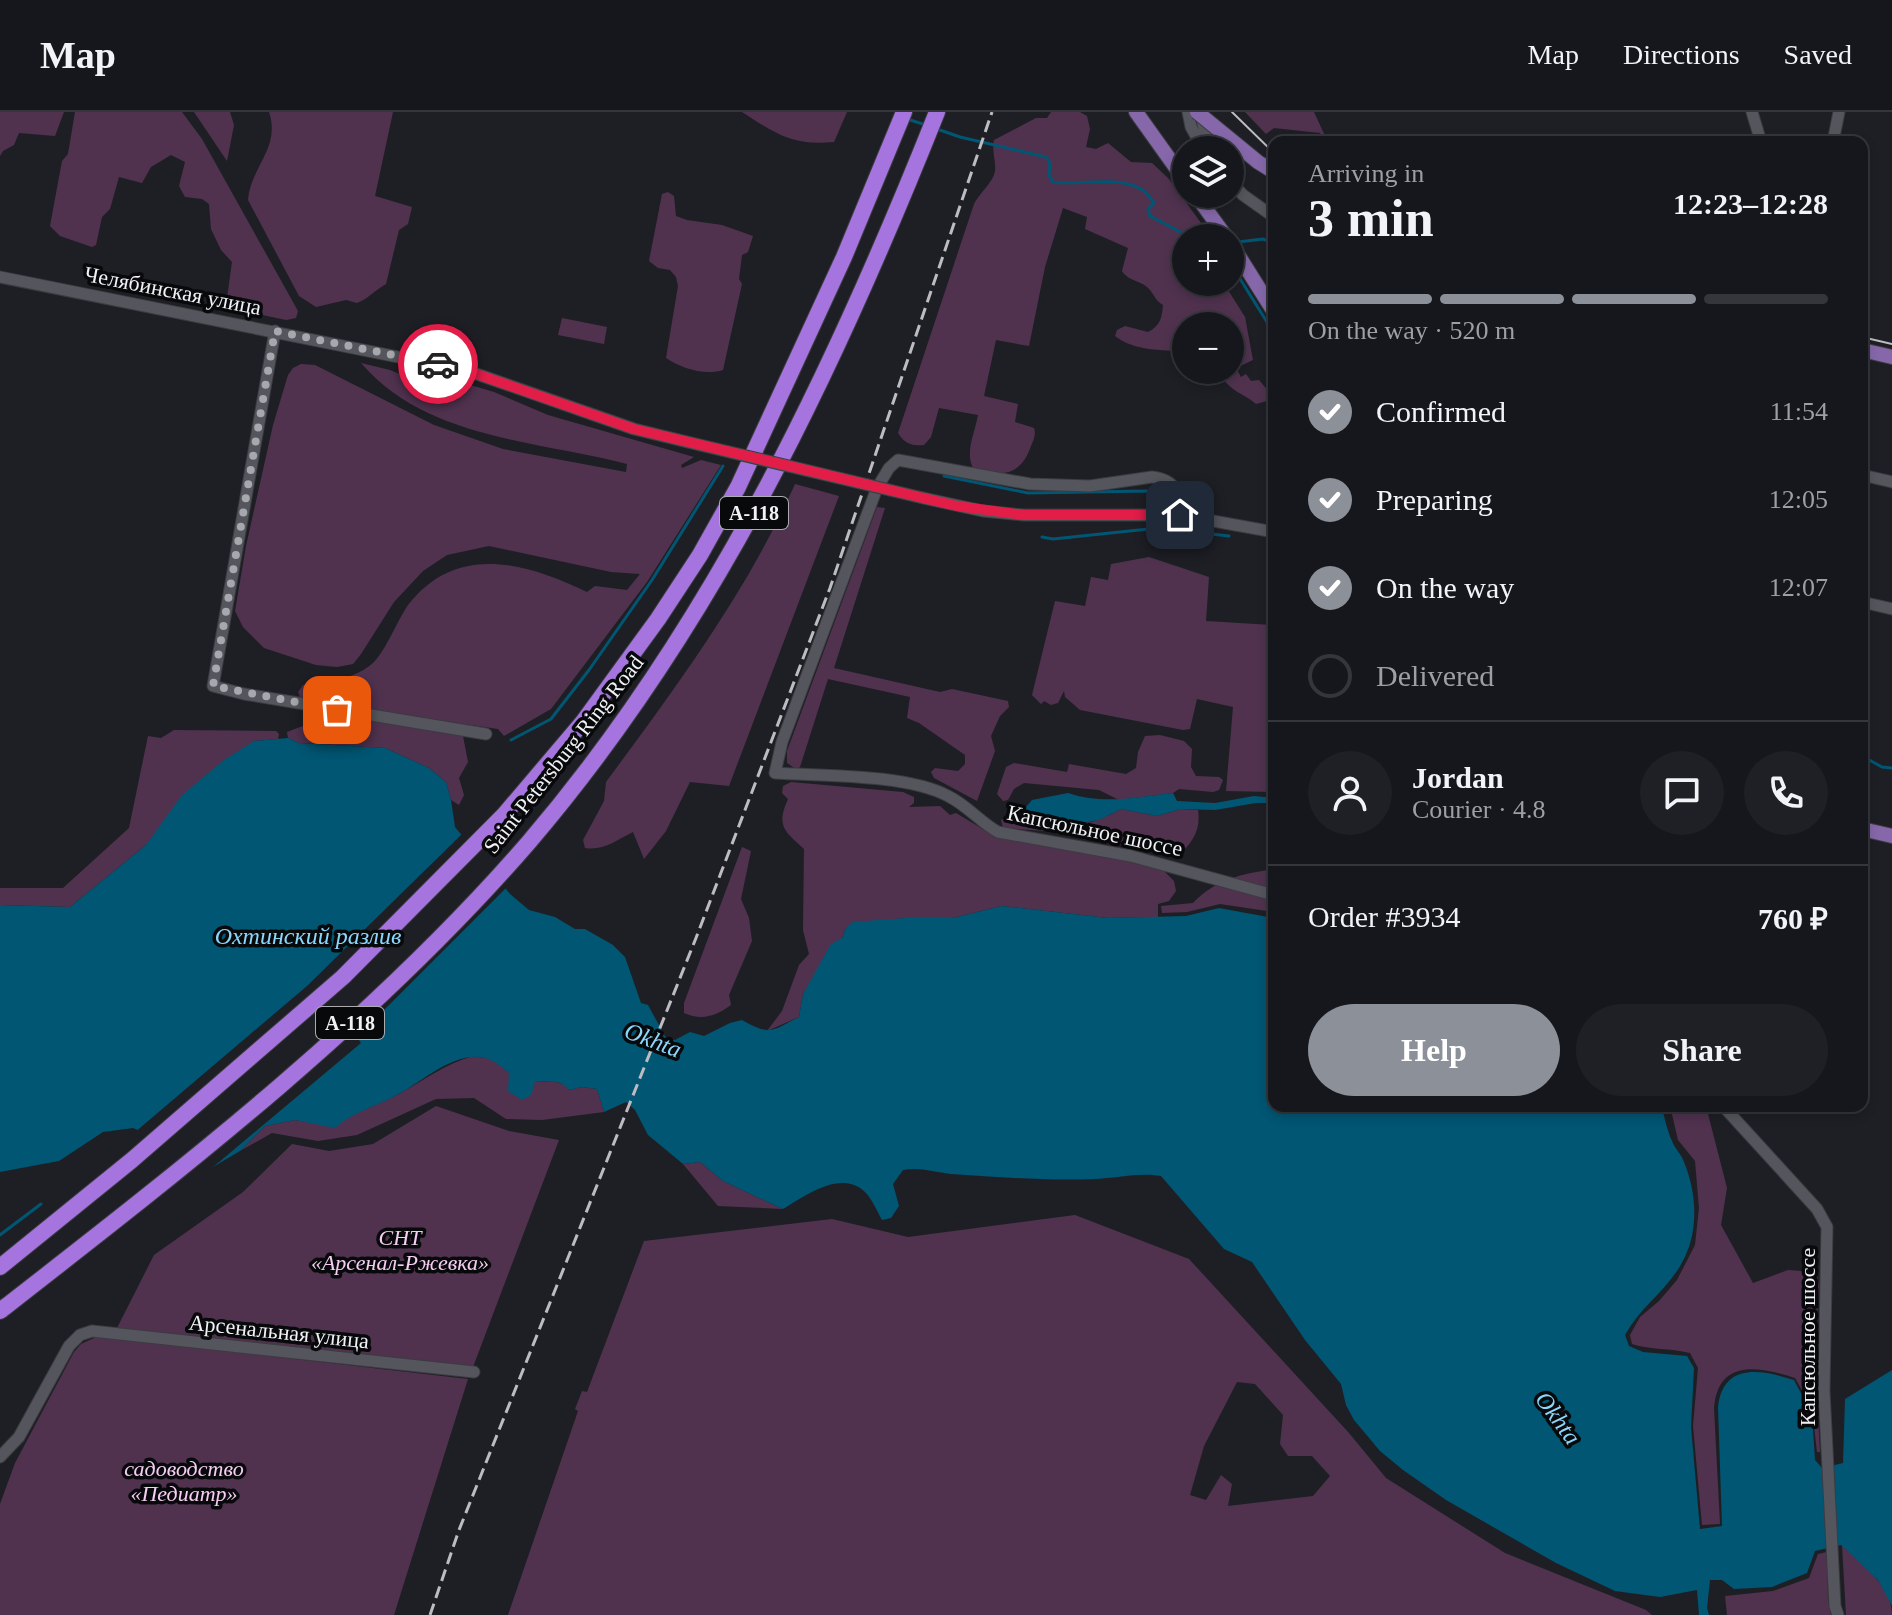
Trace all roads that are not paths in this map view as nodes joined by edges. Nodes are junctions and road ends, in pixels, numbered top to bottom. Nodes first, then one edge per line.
1 (904, 112) edge
2 (937, 112) edge
3 (1136, 112) edge
4 (1188, 112) edge
5 (1198, 112) edge
6 (1752, 112) edge
7 (1839, 112) edge
8 (1197, 136) edge
9 (1204, 136) edge
10 (1759, 136) edge
11 (1834, 136) edge
12 (1172, 162) edge
13 (1268, 168) edge
14 (1244, 196) edge
15 (1268, 213) edge
16 (1244, 263) edge
17 (0, 277) edge
18 (1268, 302) edge
19 (275, 331) junction
20 (1868, 351) edge
21 (1892, 357) edge
22 (1868, 476) edge
23 (1892, 482) edge
24 (1180, 515) junction
25 (1268, 531) edge
26 (1868, 603) edge
27 (1892, 609) edge
28 (486, 734) dead end
29 (1868, 830) edge
30 (1892, 836) edge
31 (1268, 893) edge
32 (1728, 1112) edge
33 (0, 1267) edge
34 (0, 1311) edge
35 (474, 1372) dead end
36 (0, 1457) edge
37 (1838, 1615) edge

1 - 33 highway, Saint Petersburg Ring Road / А-118
2 - 34 highway, Saint Petersburg Ring Road / А-118
3 - 12 main road
4 - 8 street
5 - 9 street
5 - 13 main road, bridge
6 - 10 street
7 - 11 street
14 - 15 street
16 - 18 main road
17 - 19 street, Челябинская улица
19 - 24 street, Челябинская улица, bridge
19 - 28 street
20 - 21 main road
22 - 23 street
24 - 25 street, Челябинская улица
24 - 31 street, Капсюльное шоссе
26 - 27 street
29 - 30 main road
32 - 37 street, Капсюльное шоссе
35 - 36 street, Арсенальная улица

